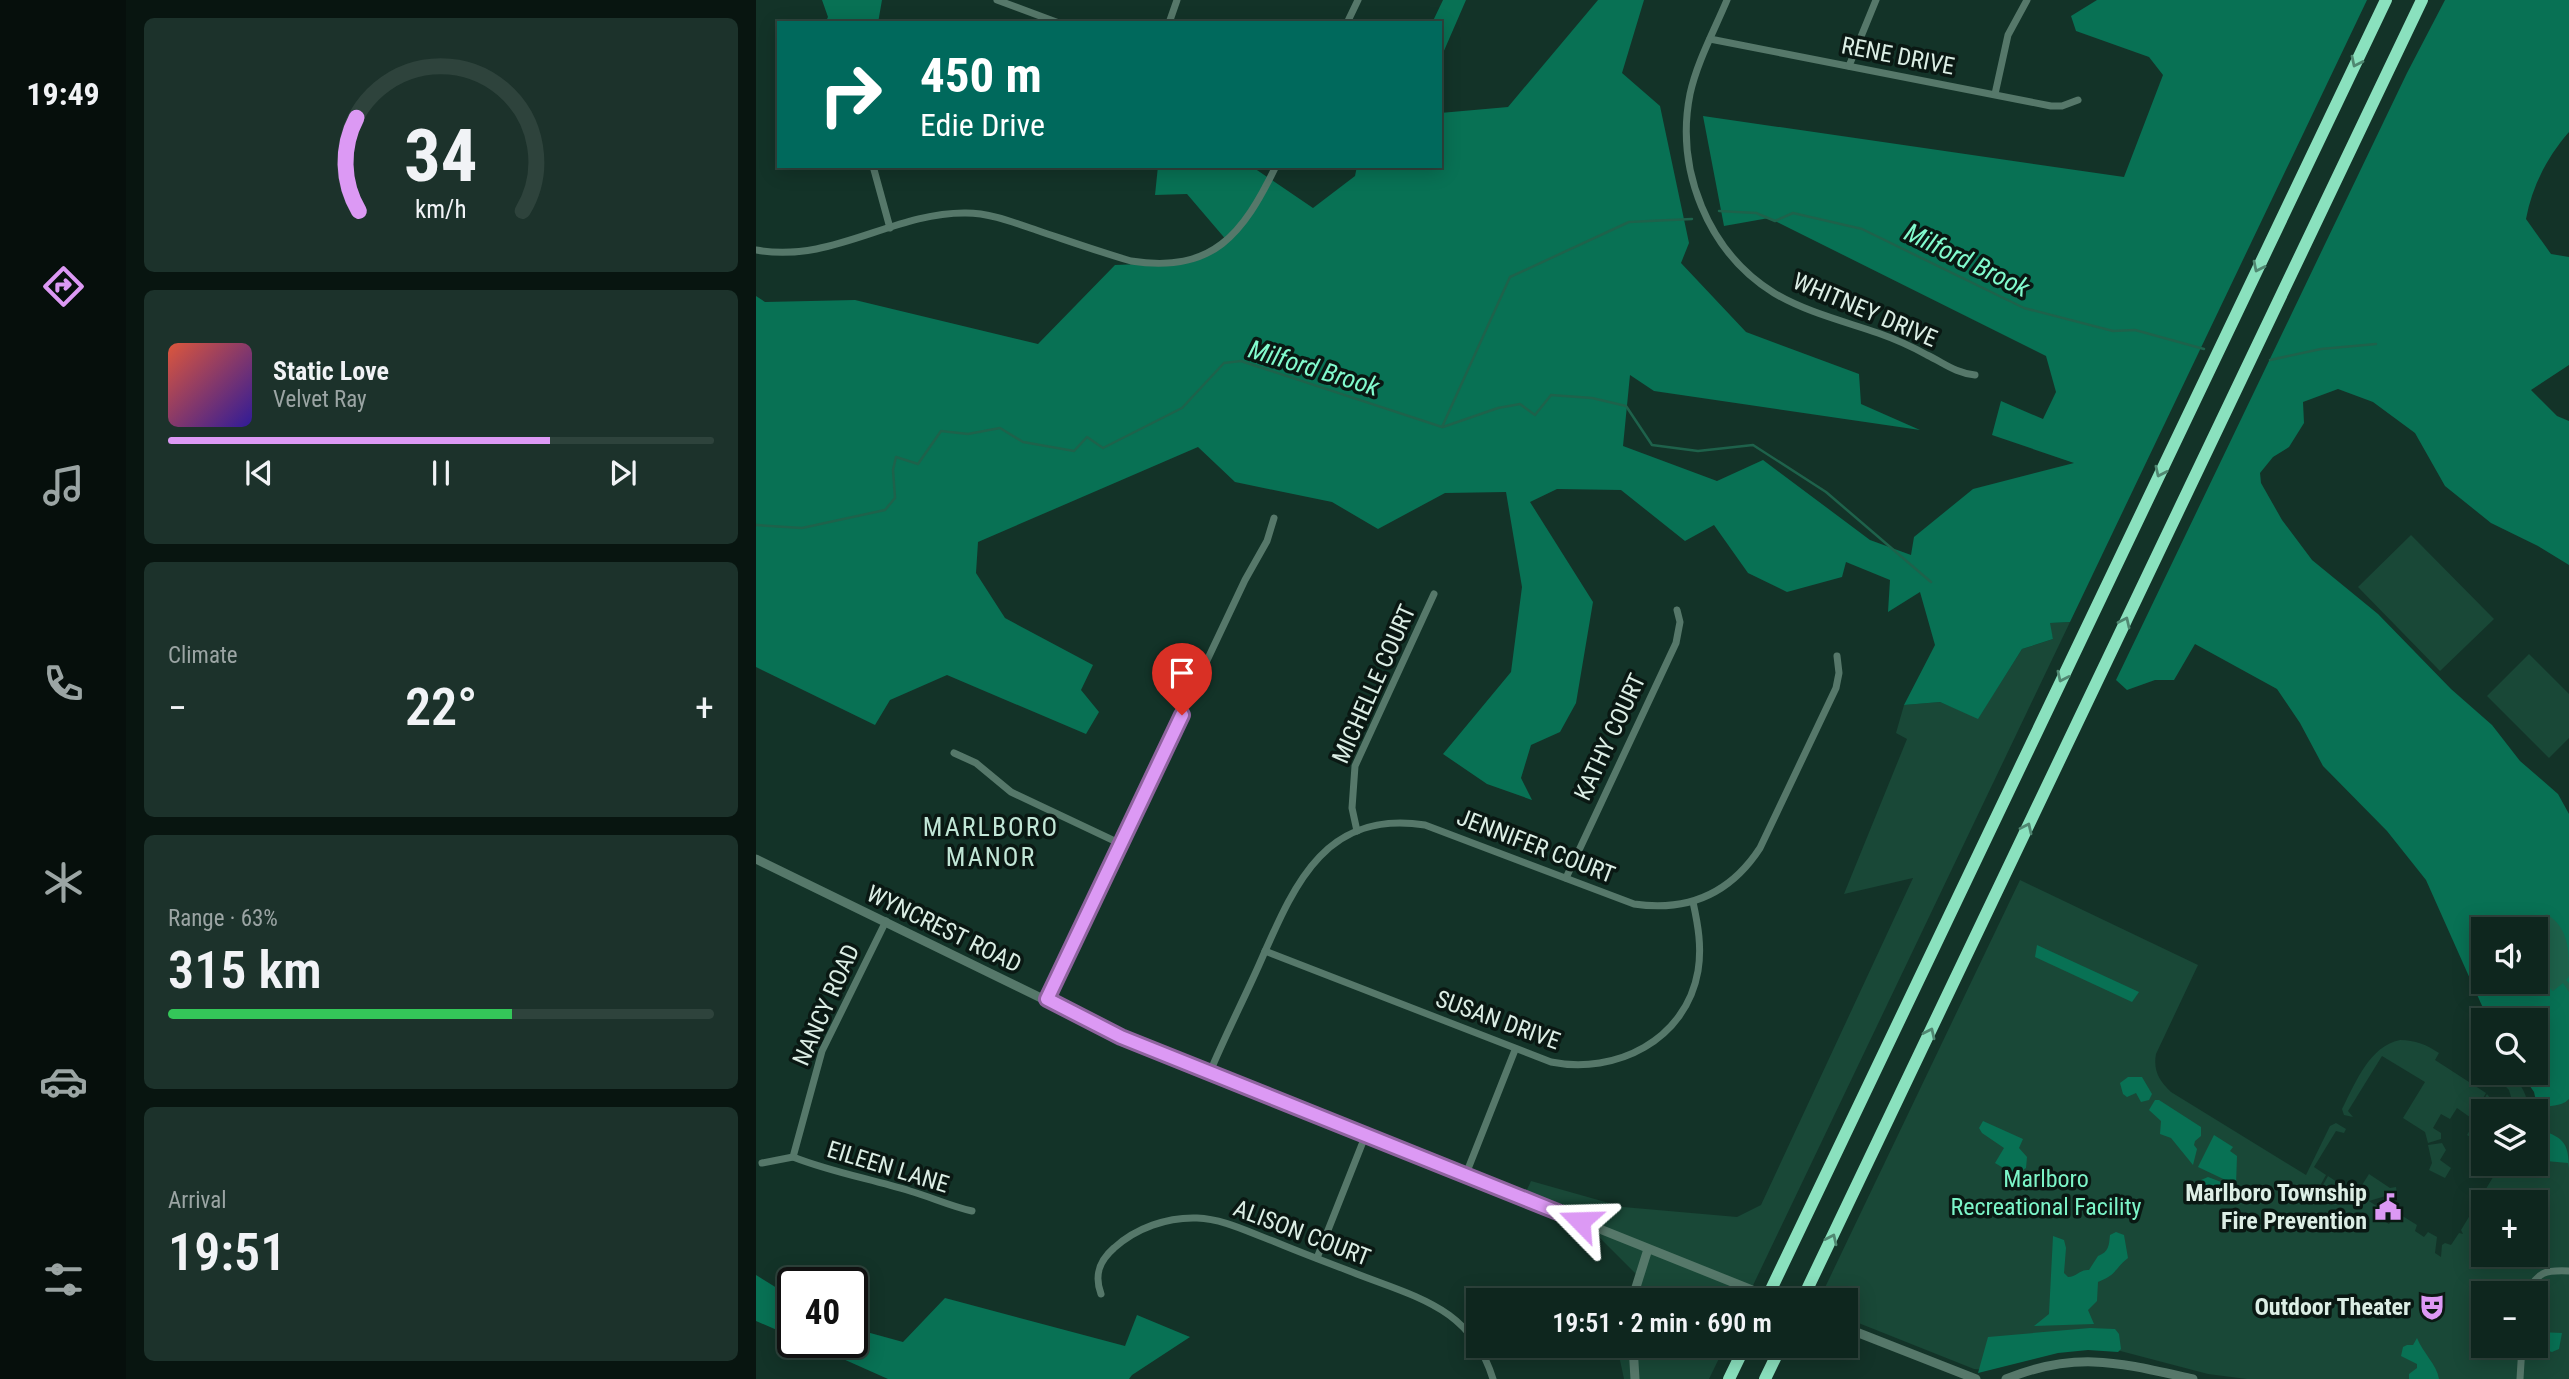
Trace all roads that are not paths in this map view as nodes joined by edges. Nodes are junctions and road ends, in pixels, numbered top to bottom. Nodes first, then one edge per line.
1 (998, 0) edge
2 (1177, 0) edge
3 (1358, 0) edge
4 (1727, 0) edge
5 (1876, 0) edge
6 (2027, 0) edge
7 (2386, 0) edge
8 (2423, 0) edge
9 (1054, 21) edge
10 (1170, 21) edge
11 (1348, 21) edge
12 (1710, 39) junction
13 (1849, 66) junction
14 (1995, 94) junction
15 (2078, 100) dead end
16 (874, 168) edge
17 (1275, 168) edge
18 (890, 228) junction
19 (756, 250) edge
20 (1975, 375) dead end
21 (1274, 517) dead end
22 (1434, 594) dead end
23 (1677, 610) dead end
24 (1836, 656) dead end
25 (954, 753) dead end
26 (1357, 831) junction
27 (1121, 844) junction
28 (756, 859) edge
29 (1566, 878) junction
30 (1693, 902) junction
31 (886, 921) junction
32 (1265, 951) junction
33 (1047, 999) junction
34 (1516, 1049) junction
35 (1210, 1072) junction
36 (1366, 1134) junction
37 (793, 1157) junction
38 (762, 1163) dead end
39 (1466, 1174) junction
40 (972, 1211) dead end
41 (1648, 1248) junction
42 (1317, 1258) junction
43 (2569, 1271) edge
44 (2536, 1281) edge
45 (1636, 1288) edge
46 (1747, 1288) edge
47 (1772, 1288) edge
48 (1808, 1288) edge
49 (1101, 1294) dead end
50 (1858, 1333) edge
51 (1634, 1358) edge
52 (1739, 1358) edge
53 (1775, 1358) edge
54 (2521, 1358) edge
55 (1956, 1375) edge
56 (1493, 1379) edge
57 (1635, 1379) edge
58 (1729, 1379) edge
59 (1765, 1379) edge
60 (1976, 1379) edge
61 (2006, 1379) edge
62 (2193, 1379) edge
63 (2520, 1379) edge

1 - 9 street
2 - 10 street
3 - 11 street
4 - 12 street, WHITNEY DRIVE
5 - 13 street
6 - 14 street
7 -> 47 highway
48 -> 8 highway
12 - 13 street, RENE DRIVE
12 - 20 street, WHITNEY DRIVE
13 - 14 street, RENE DRIVE
14 - 15 street, RENE DRIVE
16 - 18 street
17 - 18 street
18 - 19 street
21 - 27 street
22 - 26 street, MICHELLE COURT
23 - 29 street, KATHY COURT
24 - 30 street, JENNIFER COURT
25 - 27 street
26 - 29 street, JENNIFER COURT
26 - 32 street, JENNIFER COURT
27 - 33 street
28 - 31 street, WYNCREST ROAD
29 - 30 street, JENNIFER COURT
30 - 34 street, SUSAN DRIVE
31 - 33 street, WYNCREST ROAD
31 - 37 street, NANCY ROAD
32 - 34 street, SUSAN DRIVE
32 - 35 street, JENNIFER COURT
33 - 35 street, WYNCREST ROAD
34 - 39 street
35 - 36 street, WYNCREST ROAD
36 - 39 street, WYNCREST ROAD
36 - 42 street
37 - 38 street
37 - 40 street, EILEEN LANE
39 - 41 street, WYNCREST ROAD
41 - 45 street
41 - 46 street, WYNCREST ROAD
42 - 49 street, ALISON COURT
42 - 56 street, ALISON COURT
43 - 44 street
50 - 55 street
51 - 57 street
52 - 58 highway
53 - 59 highway
54 - 63 street
55 - 60 street
61 - 62 street

